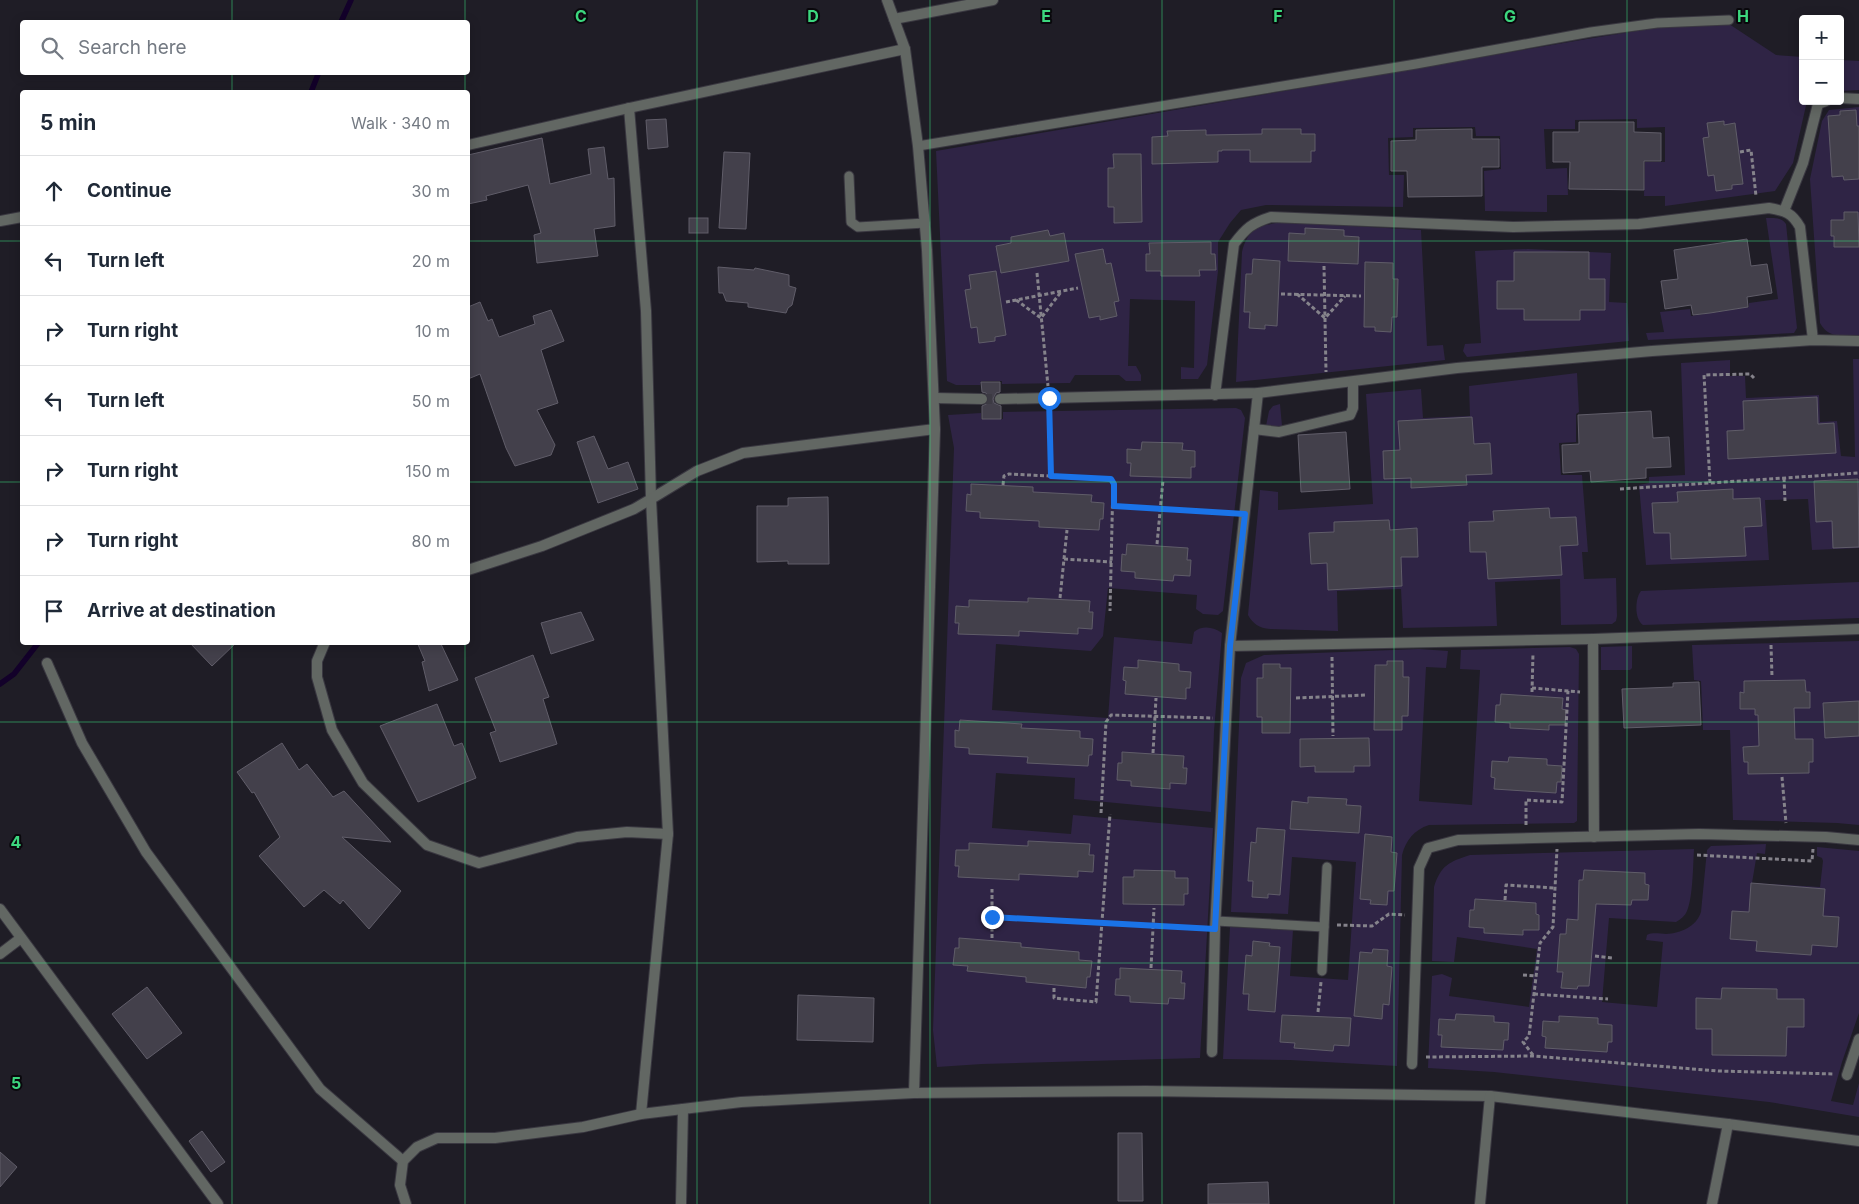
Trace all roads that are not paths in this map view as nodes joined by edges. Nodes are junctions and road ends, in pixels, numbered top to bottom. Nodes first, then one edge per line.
1 (887, 0) edge
2 (993, 0) edge
3 (894, 19) junction
4 (1729, 20) dead end
5 (905, 49) junction
6 (1844, 98) edge
7 (1859, 99) edge
8 (1818, 105) edge
9 (629, 108) junction
10 (470, 145) edge
11 (918, 146) junction
12 (849, 176) dead end
13 (1784, 211) junction
14 (20, 217) edge
15 (0, 221) edge
16 (925, 223) junction
17 (1813, 340) junction
18 (1859, 342) edge
19 (1353, 382) junction
20 (1258, 394) junction
21 (1215, 395) junction
22 (934, 398) junction
23 (982, 399) tunnel mouth
24 (1000, 399) tunnel mouth
25 (935, 429) junction
26 (1254, 429) junction
27 (651, 499) junction
28 (470, 569) edge
29 (1859, 629) edge
30 (1593, 639) junction
31 (324, 645) edge
32 (1230, 646) junction
33 (47, 663) dead end
34 (668, 834) junction
35 (1594, 837) junction
36 (1859, 840) edge
37 (1327, 867) dead end
38 (0, 909) edge
39 (1216, 925) junction
40 (1324, 926) junction
41 (21, 938) junction
42 (0, 954) edge
43 (1322, 971) road end
44 (1859, 1039) edge
45 (1212, 1052) dead end
46 (1412, 1060) road end
47 (1847, 1075) road end
48 (914, 1093) junction
49 (1490, 1096) junction
50 (683, 1109) junction
51 (641, 1114) junction
52 (1728, 1124) junction
53 (1859, 1141) edge
54 (403, 1161) junction
55 (218, 1204) edge
56 (406, 1204) edge
57 (682, 1204) edge
58 (1480, 1204) edge
59 (1712, 1204) edge

1 - 3 street
2 - 3 street
3 - 5 street
4 - 11 lane
5 - 9 street
5 - 11 street
6 - 7 street
8 - 13 street
9 - 10 street
9 - 27 street
11 - 16 street
12 - 16 lane
13 - 17 street
13 - 21 street
14 - 15 street
16 - 22 street
17 - 18 street
17 - 19 street
19 - 20 street
19 - 26 street
20 - 21 street
20 - 26 street
21 - 24 street
22 - 23 street
22 - 25 street
25 - 27 street
25 - 48 street
26 - 32 street
27 - 28 street
27 - 34 street
29 - 30 street
30 - 32 street
30 - 35 street
31 - 34 street
32 - 39 street
33 - 54 street
34 - 51 street
35 - 36 street
35 - 46 street
37 - 40 lane
38 - 41 street
39 - 40 lane
39 - 45 street
40 - 43 lane
41 - 42 street
41 - 55 street
44 - 47 street
48 - 49 street
48 - 50 street
49 - 52 street
49 - 58 street
50 - 51 street
50 - 57 street
51 - 54 street
52 - 53 street
52 - 59 street
54 - 56 street

